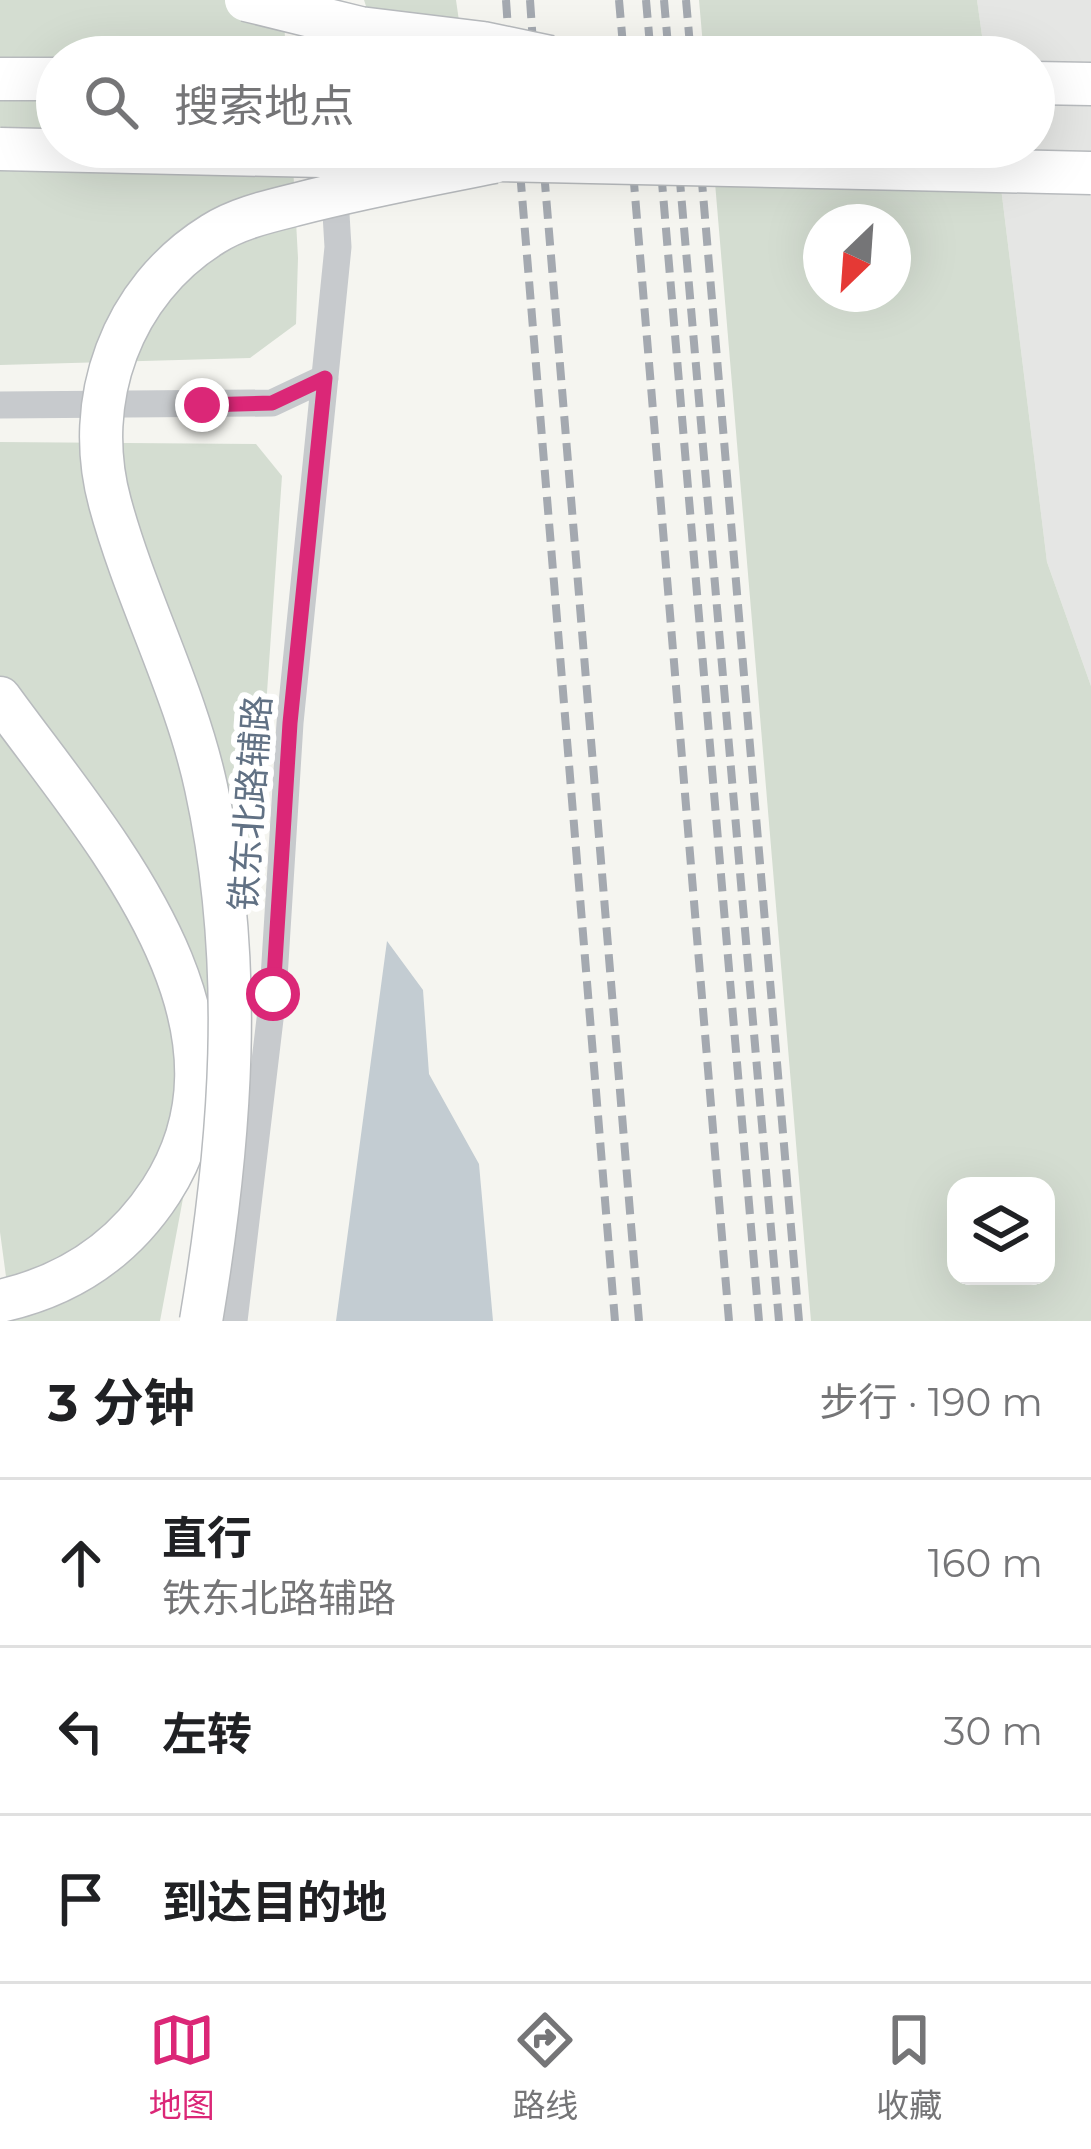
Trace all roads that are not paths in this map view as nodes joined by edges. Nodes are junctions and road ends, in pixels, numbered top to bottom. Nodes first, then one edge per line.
1 (246, 0) edge
2 (322, 0) edge
3 (325, 36) edge
4 (425, 36) edge
5 (0, 79) edge
6 (36, 79) edge
7 (1055, 83) edge
8 (1091, 84) edge
9 (0, 149) edge
10 (36, 149) edge
11 (333, 168) edge
12 (465, 168) edge
13 (820, 168) edge
14 (1091, 173) edge
15 (325, 378) junction
16 (0, 405) edge
17 (0, 698) edge
18 (0, 1301) edge
19 (201, 1321) edge
20 (234, 1321) edge

1 - 4 highway, bridge
2 - 3 street
5 - 6 highway
7 - 8 highway
9 - 10 highway, bridge
11 - 15 street, 铁东北路辅路
12 - 19 highway, bridge
13 - 14 highway, bridge
15 - 16 street
15 - 20 street, 铁东北路辅路
17 - 18 highway

